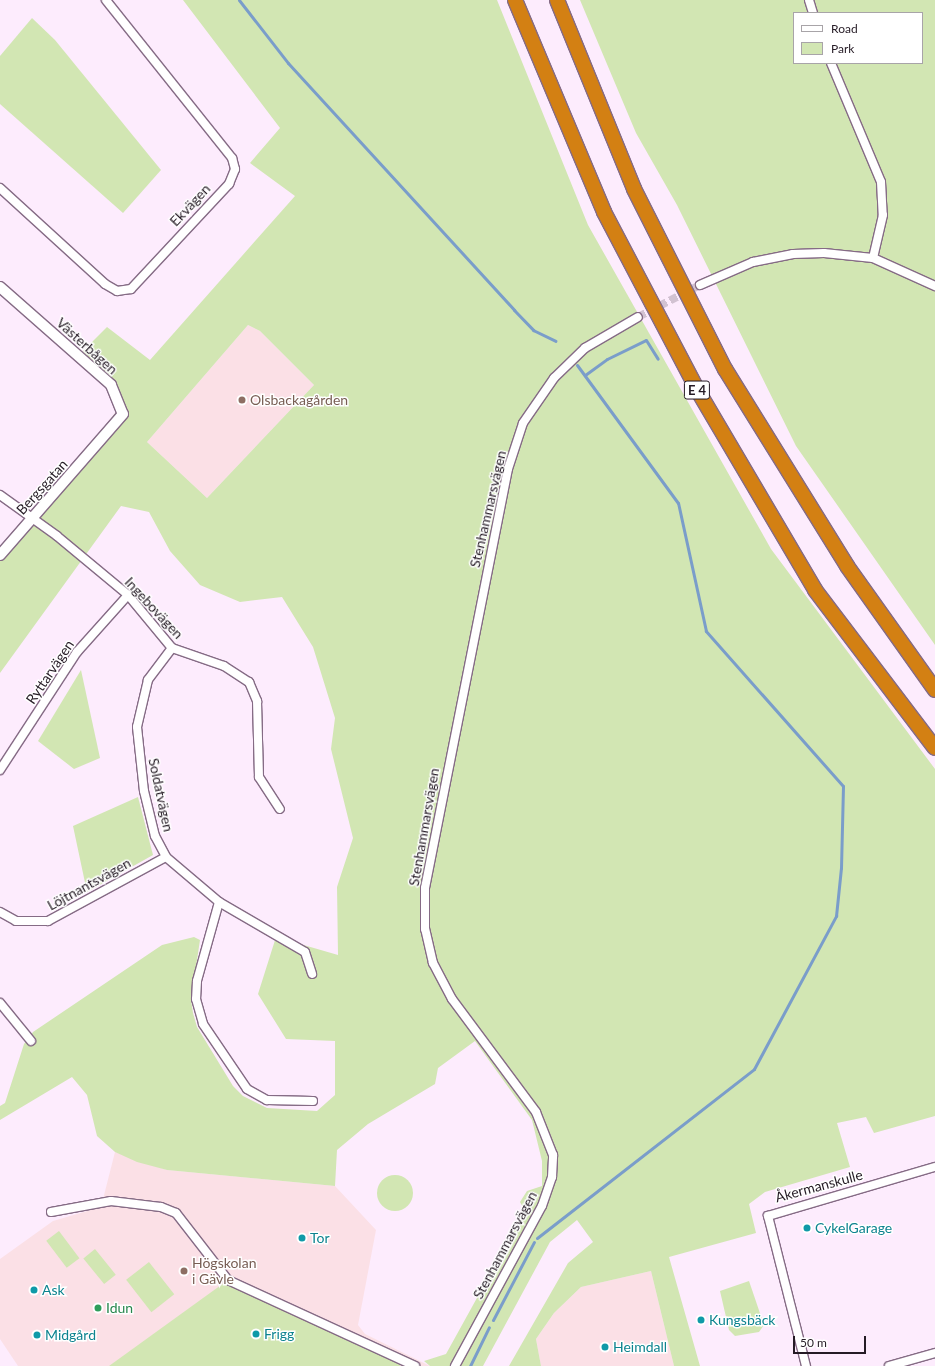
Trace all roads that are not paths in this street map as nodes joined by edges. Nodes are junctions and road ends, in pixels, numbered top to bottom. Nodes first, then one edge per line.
1 (106, 0) edge
2 (515, 0) edge
3 (557, 0) edge
4 (809, 0) edge
5 (813, 12) edge
6 (831, 64) edge
7 (0, 188) edge
8 (873, 258) junction
9 (700, 285) tunnel mouth
10 (935, 286) edge
11 (0, 287) edge
12 (638, 317) tunnel mouth
13 (105, 438) joint
14 (0, 495) edge
15 (32, 518) junction
16 (0, 555) edge
17 (128, 595) junction
18 (172, 648) junction
19 (935, 690) edge
20 (935, 748) edge
21 (0, 770) edge
22 (280, 808) dead end
23 (166, 856) junction
24 (219, 902) junction
25 (0, 912) edge
26 (312, 974) dead end
27 (0, 1004) edge
28 (31, 1041) dead end
29 (313, 1102) dead end
30 (935, 1167) edge
31 (51, 1212) dead end
32 (935, 1353) edge
33 (416, 1366) edge
34 (455, 1366) edge
35 (806, 1366) edge
36 (889, 1366) edge

1 - 7 street, Ekvägen
2 - 20 highway, E 4
3 - 19 highway, E 4
4 - 5 street
6 - 8 street
8 - 9 street
8 - 10 street
11 - 13 street, Västerbågen
12 - 34 street, Stenhammarsvägen
13 - 15 street, Bergsgatan
14 - 15 street, Ingebovägen
15 - 16 street, Bergsgatan
15 - 17 street, Ingebovägen
17 - 18 street, Ingebovägen
17 - 21 street, Ryttarvägen
18 - 22 street, Ingebovägen
18 - 23 street, Soldatvägen
23 - 24 street, Soldatvägen
23 - 25 street, Löjtnantsvägen
24 - 26 street, Soldatvägen
24 - 29 street
27 - 28 street
30 - 35 street, Åkermanskulle
31 - 33 street
32 - 36 street

